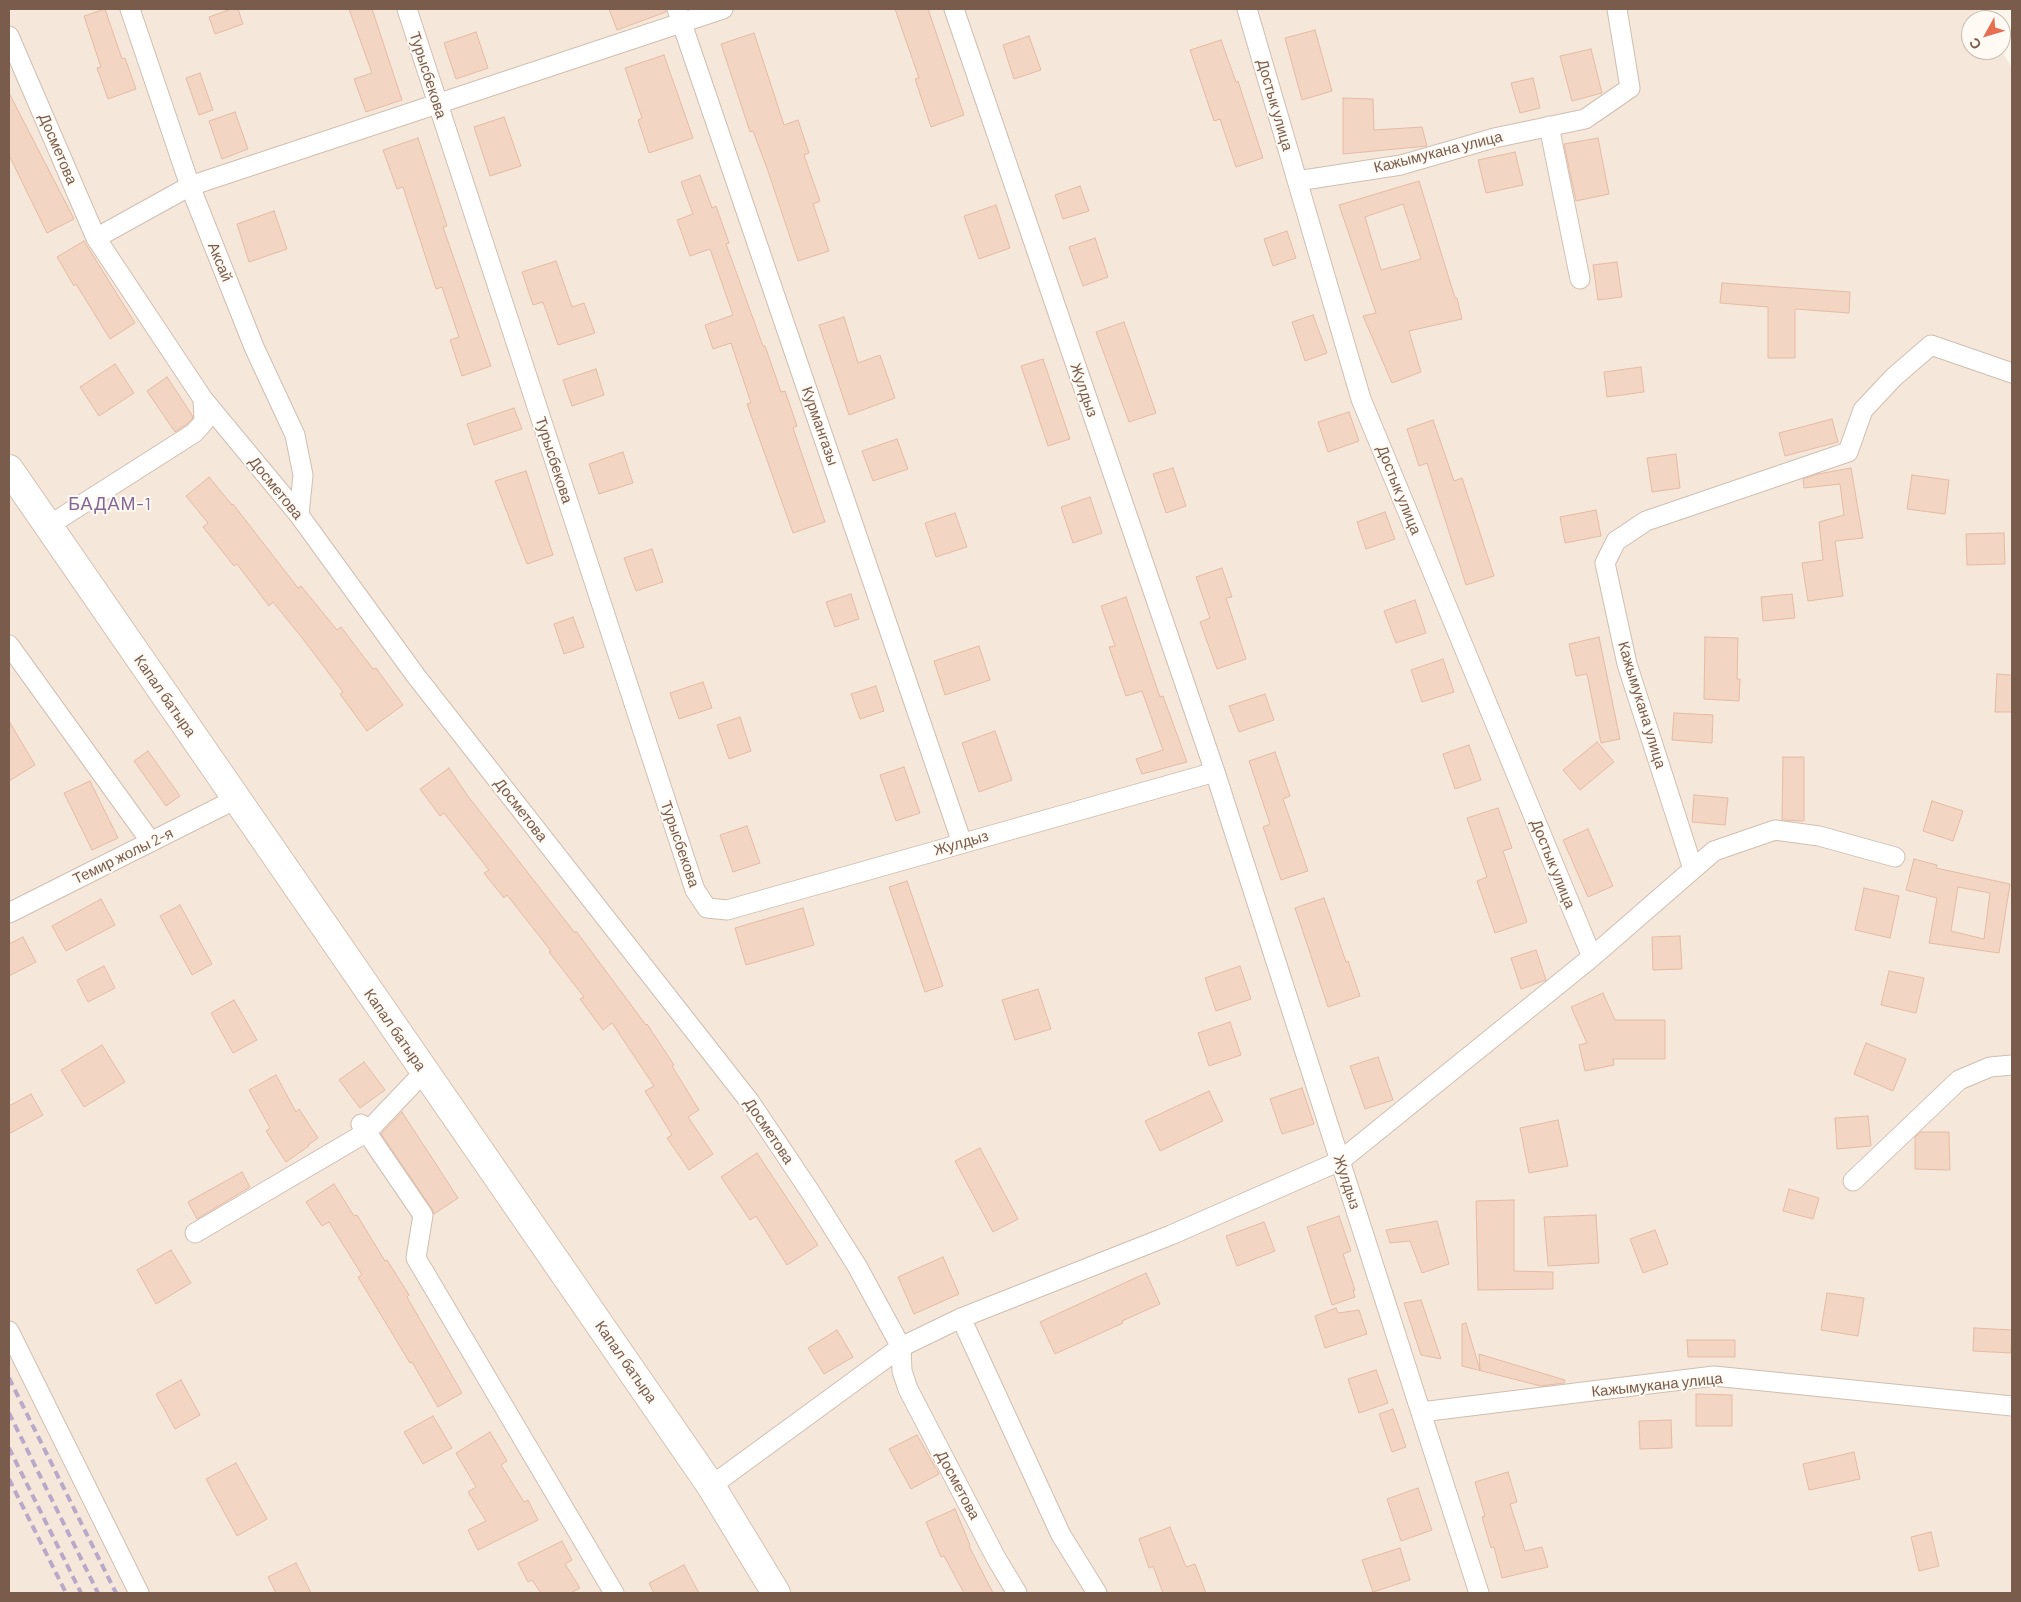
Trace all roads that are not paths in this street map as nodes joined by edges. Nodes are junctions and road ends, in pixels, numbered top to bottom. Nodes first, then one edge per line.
1 (130, 9) edge
2 (407, 9) edge
3 (723, 9) edge
4 (954, 9) edge
5 (1247, 9) edge
6 (1617, 9) edge
7 (679, 16) edge
8 (9, 36) edge
9 (438, 104) junction
10 (1549, 126) junction
11 (1297, 181) junction
12 (190, 186) junction
13 (96, 238) junction
14 (1580, 279) dead end
15 (2012, 373) edge
16 (203, 399) junction
17 (9, 469) edge
18 (299, 515) junction
19 (48, 526) junction
20 (9, 646) edge
21 (1215, 772) junction
22 (236, 799) junction
23 (151, 842) junction
24 (962, 843) junction
25 (1895, 857) dead end
26 (1693, 869) junction
27 (707, 908) joint
28 (9, 912) edge
29 (1592, 957) junction
30 (2012, 1065) edge
31 (424, 1072) junction
32 (364, 1128) junction
33 (1340, 1161) junction
34 (1853, 1181) dead end
35 (195, 1233) dead end
36 (961, 1318) junction
37 (9, 1331) edge
38 (901, 1347) junction
39 (2012, 1406) edge
40 (1420, 1412) junction
41 (711, 1486) junction
42 (139, 1593) edge
43 (614, 1593) edge
44 (776, 1593) edge
45 (1017, 1593) edge
46 (1097, 1593) edge
47 (1479, 1593) edge

1 - 12 street, Аксай
2 - 9 street, Турысбекова
3 - 7 street
4 - 21 street, Жулдыз
5 - 11 street, Достык улица
6 - 10 street, Кажымукана улица
7 - 9 street
7 - 24 street, Курмангазы
8 - 13 street, Досметова
9 - 12 street
9 - 27 street, Турысбекова
10 - 11 street, Кажымукана улица
10 - 14 street
11 - 29 street, Достык улица
12 - 13 street
12 - 18 street, Аксай
13 - 16 street, Досметова
15 - 26 street, Кажымукана улица
16 - 18 street, Досметова
16 - 19 street
17 - 19 main road, Капал батыра
18 - 38 street, Досметова
19 - 22 main road, Капал батыра
20 - 23 street
21 - 24 street, Жулдыз
21 - 33 street, Жулдыз
22 - 23 street, Темир жолы 2-я
22 - 31 main road, Капал батыра
23 - 28 street, Темир жолы 2-я
24 - 27 street, Жулдыз
25 - 26 street
26 - 29 street
29 - 33 street
30 - 34 street
31 - 32 street
31 - 41 main road, Капал батыра
32 - 35 street
32 - 43 street
33 - 36 street
33 - 40 street, Жулдыз
36 - 38 street
36 - 46 street
37 - 42 street
38 - 41 street
38 - 45 street, Досметова
39 - 40 street, Кажымукана улица
40 - 47 street, Жулдыз
41 - 44 main road, Капал батыра

